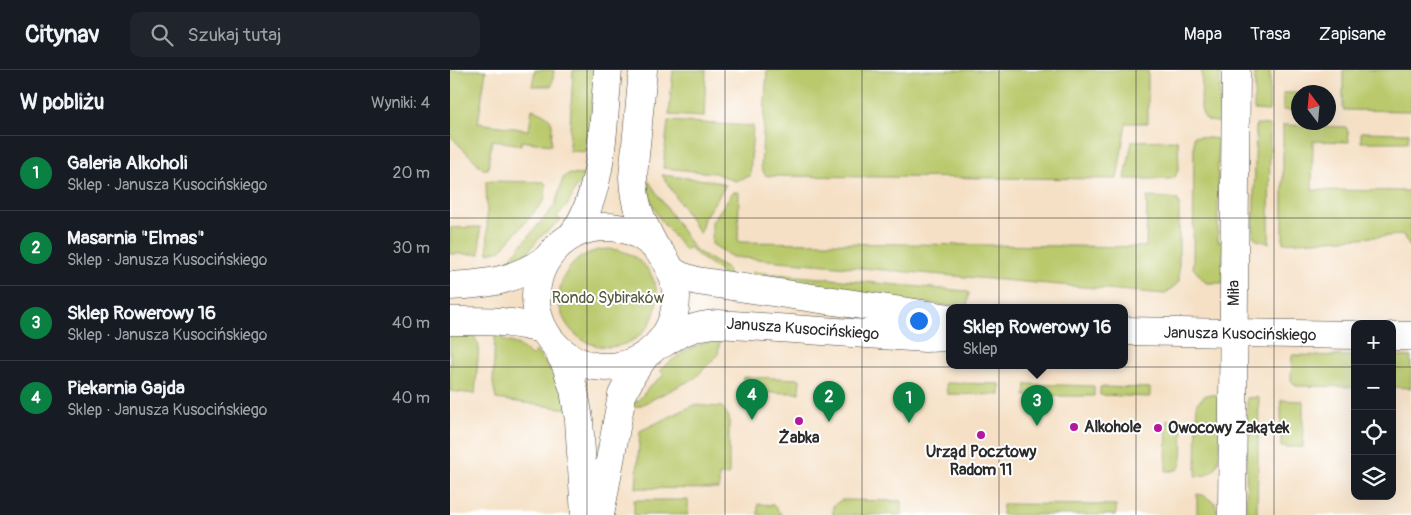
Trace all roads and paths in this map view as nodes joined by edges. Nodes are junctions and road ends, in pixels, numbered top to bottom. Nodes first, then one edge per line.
1 (608, 70) edge
2 (643, 70) edge
3 (1236, 70) edge
4 (573, 234) junction
5 (663, 259) junction
6 (545, 260) junction
7 (450, 286) edge
8 (946, 317) edge
9 (450, 321) edge
10 (1128, 331) edge
11 (1234, 334) junction
12 (1351, 335) edge
13 (1396, 336) edge
14 (1411, 336) edge
15 (549, 337) junction
16 (946, 337) edge
17 (653, 350) junction
18 (585, 515) edge
19 (600, 515) edge
20 (1232, 515) edge

1 - 4 street
2 - 5 street
3 - 11 street, Miła
4 - 5 street
4 - 6 street
5 - 8 street, Janusza Kusocińskiego
5 - 17 street
6 - 7 street
6 - 15 street
9 - 15 street
10 - 11 street, Janusza Kusocińskiego
11 - 12 street, Janusza Kusocińskiego
11 - 20 street, Miła
13 - 14 street
15 - 17 street
15 - 18 street
16 - 17 street, Janusza Kusocińskiego
17 - 19 street

